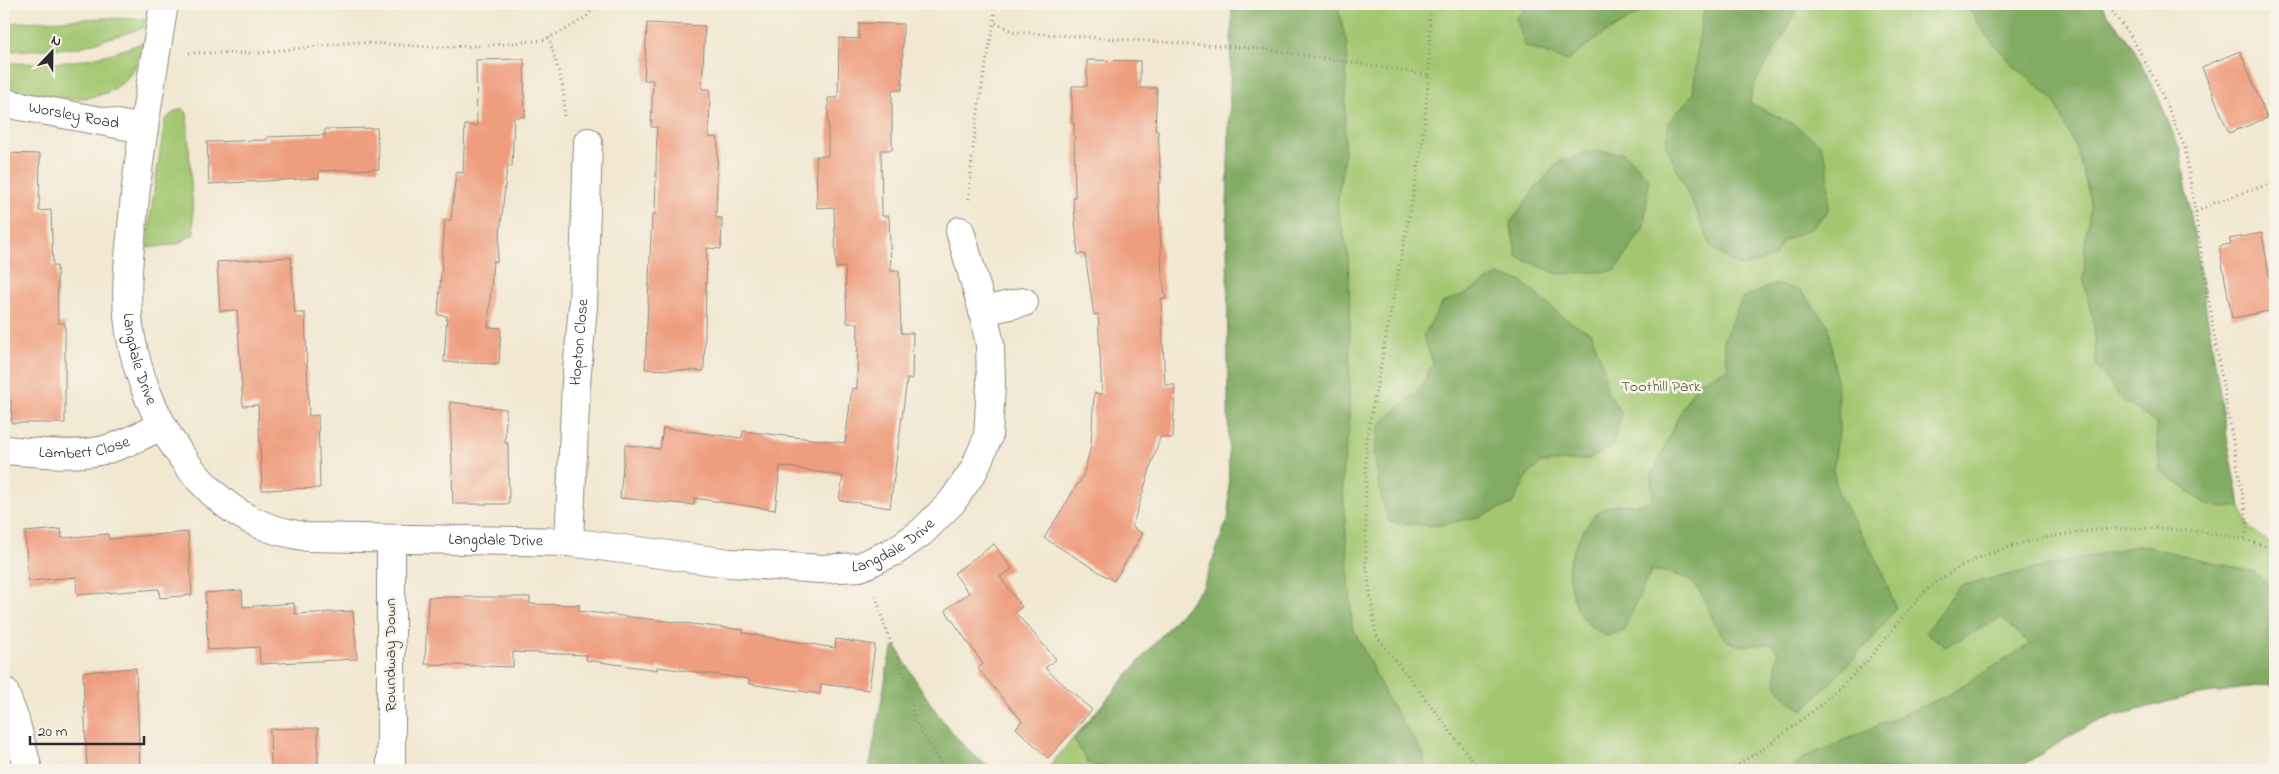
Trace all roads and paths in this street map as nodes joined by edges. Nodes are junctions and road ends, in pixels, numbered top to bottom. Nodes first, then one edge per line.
1 (164, 4) edge
2 (597, 4) edge
3 (995, 4) edge
4 (1430, 4) edge
5 (2106, 4) edge
6 (994, 22) junction
7 (549, 37) junction
8 (158, 42) junction
9 (1429, 75) junction
10 (4, 103) edge
11 (144, 128) junction
12 (588, 142) joint
13 (2275, 182) edge
14 (2196, 212) junction
15 (960, 230) joint
16 (1024, 302) dead end
17 (983, 310) junction
18 (162, 425) junction
19 (4, 450) edge
20 (391, 540) junction
21 (2244, 540) junction
22 (569, 542) junction
23 (2275, 550) edge
24 (860, 567) junction
25 (4, 691) edge
26 (28, 770) edge
27 (391, 770) edge
28 (944, 770) edge
29 (1480, 770) edge
30 (1730, 770) edge

1 - 8 street, Langdale Drive
2 - 7 path
3 - 6 path
4 - 9 path
5 - 14 path
6 - 9 path
6 - 15 path
7 - 8 path
7 - 12 path
8 - 11 street, Langdale Drive
9 - 29 path
10 - 11 street, Worsley Road
11 - 18 street, Langdale Drive
12 - 22 street, Hopton Close
13 - 14 path
14 - 21 path
15 - 17 street, Langdale Drive
16 - 17 street
17 - 24 street, Langdale Drive
18 - 19 street, Lambert Close
18 - 20 street, Langdale Drive
20 - 22 street, Langdale Drive
20 - 27 street, Roundway Down
21 - 23 path
21 - 30 path
22 - 24 street, Langdale Drive
24 - 28 path
25 - 26 street

